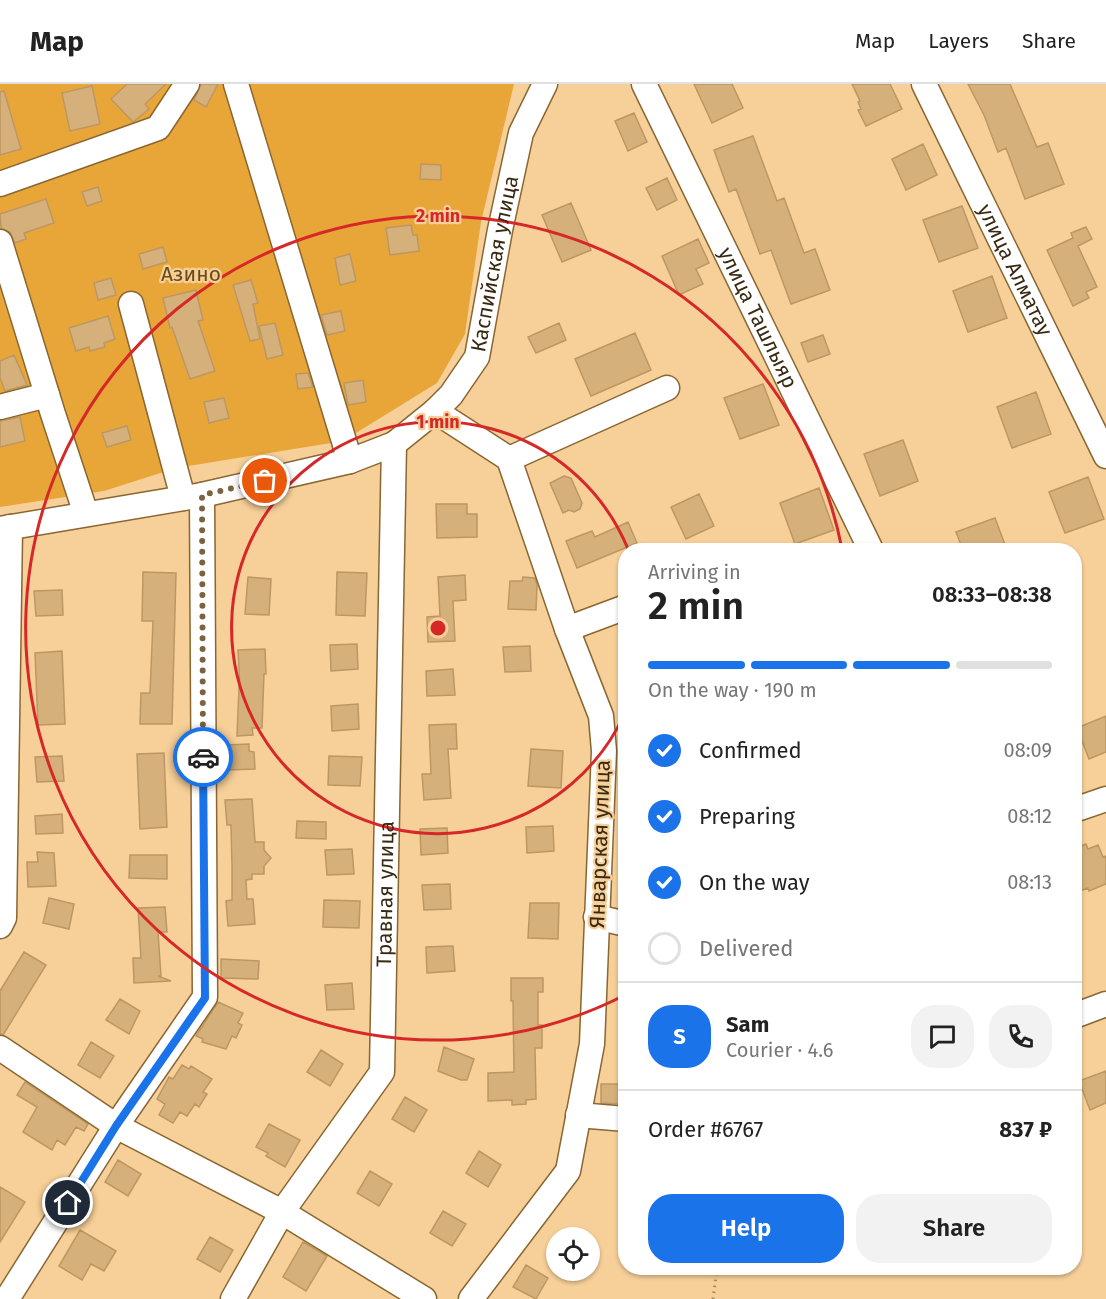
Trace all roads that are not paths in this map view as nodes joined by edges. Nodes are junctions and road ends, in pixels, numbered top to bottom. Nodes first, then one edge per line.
1 (187, 84) edge
2 (236, 84) edge
3 (545, 84) edge
4 (644, 84) edge
5 (924, 84) edge
6 (0, 184) edge
7 (0, 242) edge
8 (131, 304) dead end
9 (667, 387) dead end
10 (47, 395) junction
11 (0, 407) edge
12 (435, 411) junction
13 (394, 444) junction
14 (1106, 456) edge
15 (509, 459) junction
16 (350, 461) junction
17 (192, 497) junction
18 (86, 514) junction
19 (5, 528) edge
20 (868, 543) edge
21 (618, 610) edge
22 (567, 629) junction
23 (615, 751) edge
24 (1106, 799) edge
25 (1082, 807) edge
26 (597, 917) junction
27 (618, 922) edge
28 (0, 926) edge
29 (1106, 1004) edge
30 (1082, 1013) edge
31 (0, 1048) edge
32 (578, 1115) junction
33 (618, 1118) edge
34 (116, 1126) junction
35 (282, 1212) junction
36 (7, 1299) edge
37 (233, 1299) edge
38 (424, 1299) edge
39 (471, 1299) edge

1 - 6 street
2 - 16 street
3 - 12 street, Каспийская улица
4 - 20 street, улица Ташлыяр
5 - 14 street, улица Алматау
7 - 10 street
8 - 17 street
9 - 15 street
10 - 11 street
10 - 18 street
12 - 13 street, Каспийская улица
12 - 15 street
13 - 16 street, Каспийская улица
13 - 35 street, Травная улица
15 - 22 street, Январская улица
16 - 17 street, Каспийская улица
17 - 18 street, Каспийская улица
17 - 34 street
18 - 19 street, Каспийская улица
19 - 28 street
21 - 22 street
22 - 23 street, Январская улица
23 - 26 street, Январская улица
24 - 25 street
26 - 27 street
26 - 32 street, Январская улица
29 - 30 street
31 - 34 street
32 - 33 street
32 - 39 street, Январская улица
34 - 35 street
34 - 36 street
35 - 37 street, Травная улица
35 - 38 street

